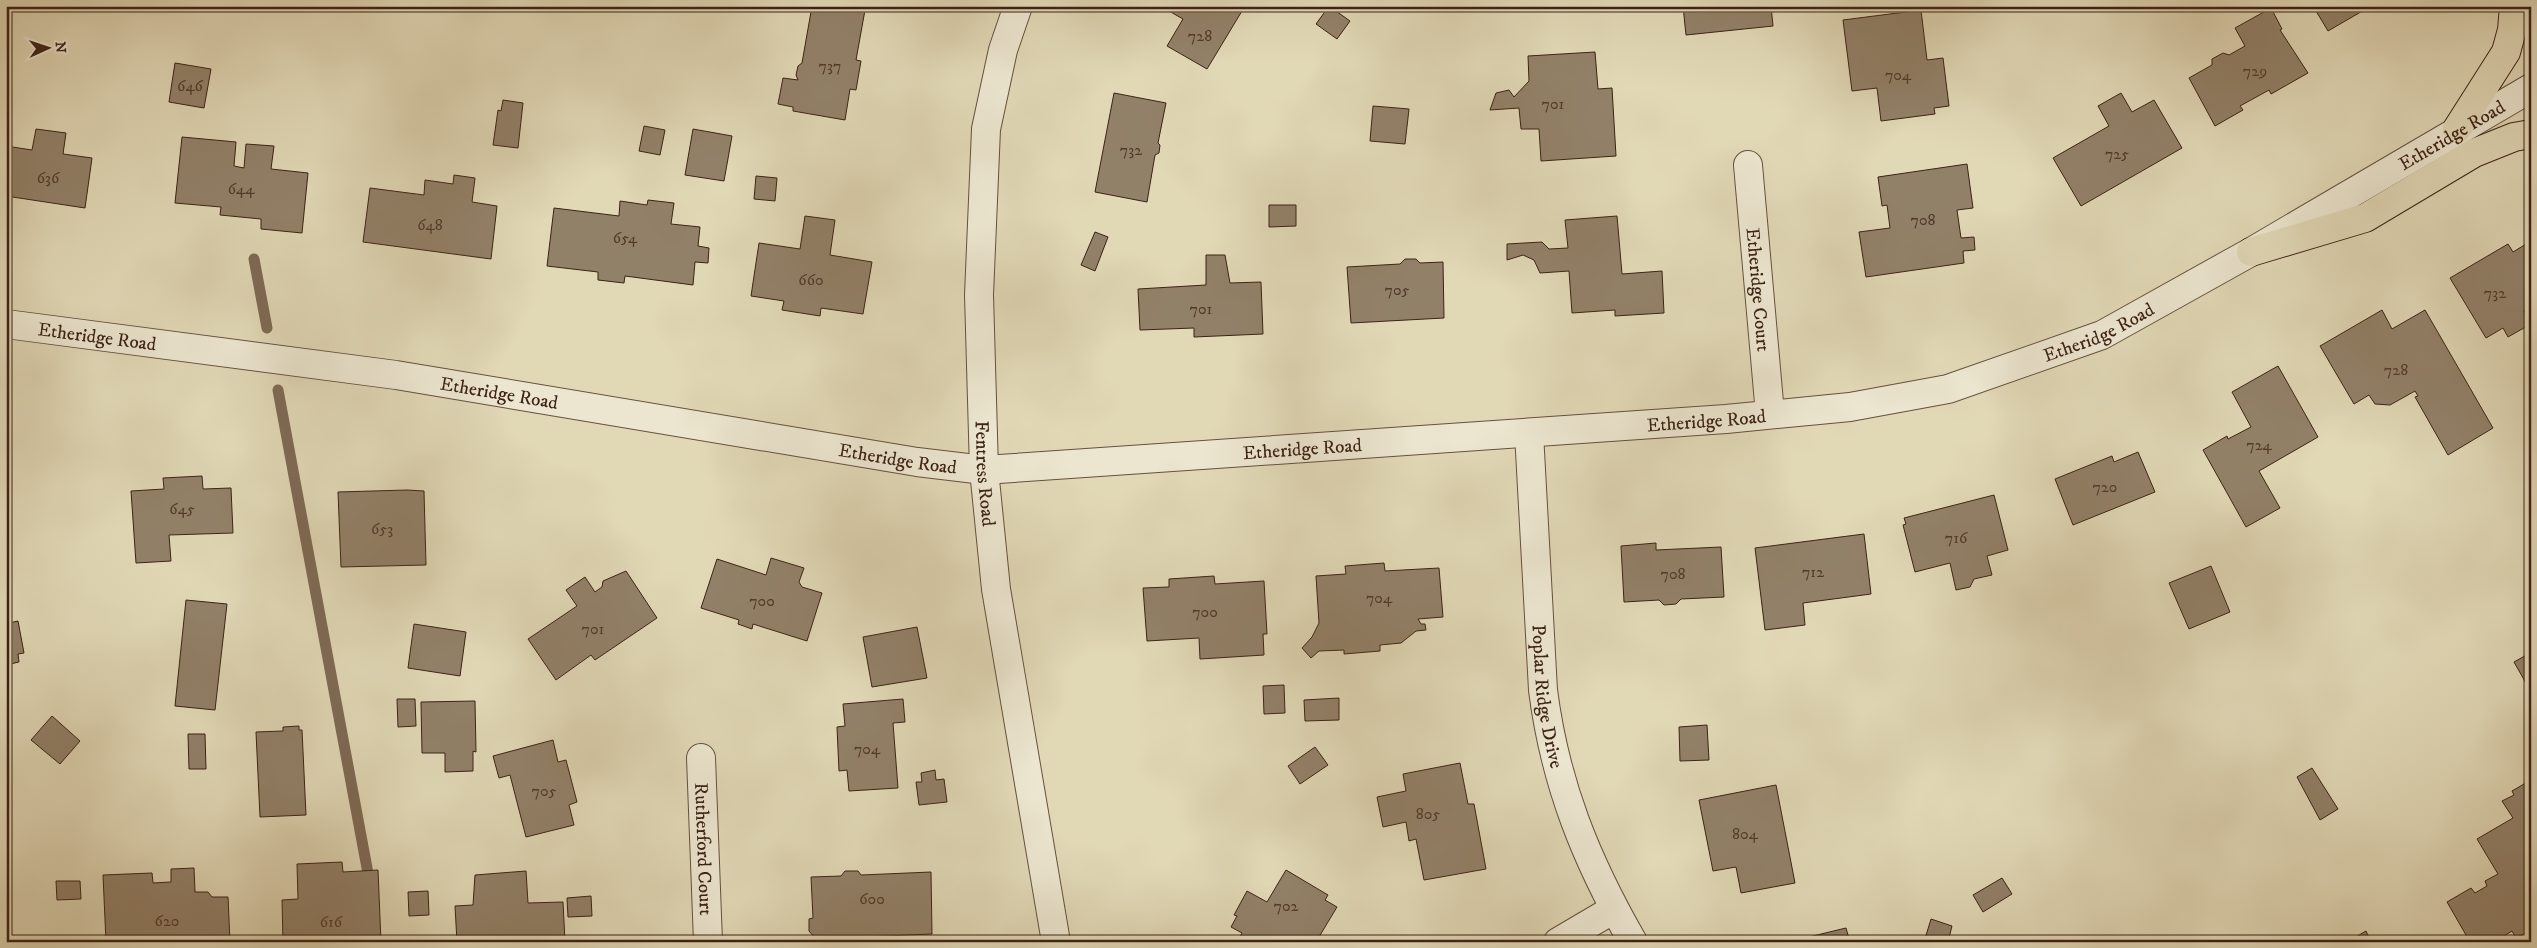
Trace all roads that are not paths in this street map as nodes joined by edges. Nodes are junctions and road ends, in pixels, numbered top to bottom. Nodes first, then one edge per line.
1 (1018, 6) edge
2 (2514, 6) edge
3 (2531, 88) edge
4 (2457, 129) junction
5 (2531, 134) edge
6 (1748, 165) dead end
7 (2251, 252) junction
8 (6, 324) edge
9 (1770, 414) junction
10 (1529, 433) junction
11 (984, 470) junction
12 (701, 758) dead end
13 (1614, 909) junction
14 (708, 942) edge
15 (1056, 942) edge
16 (1558, 942) edge
17 (1633, 942) edge

1 - 11 street, Fentress Road
2 - 4 highway
3 - 4 street, Etheridge Road
4 - 7 street, Etheridge Road
5 - 7 highway
6 - 9 street, Etheridge Court
7 - 9 street, Etheridge Road
8 - 11 street, Etheridge Road
9 - 10 street, Etheridge Road
10 - 11 street, Etheridge Road
10 - 13 street, Poplar Ridge Drive
11 - 15 street, Fentress Road
12 - 14 street, Rutherford Court
13 - 16 street
13 - 17 street, Poplar Ridge Drive

